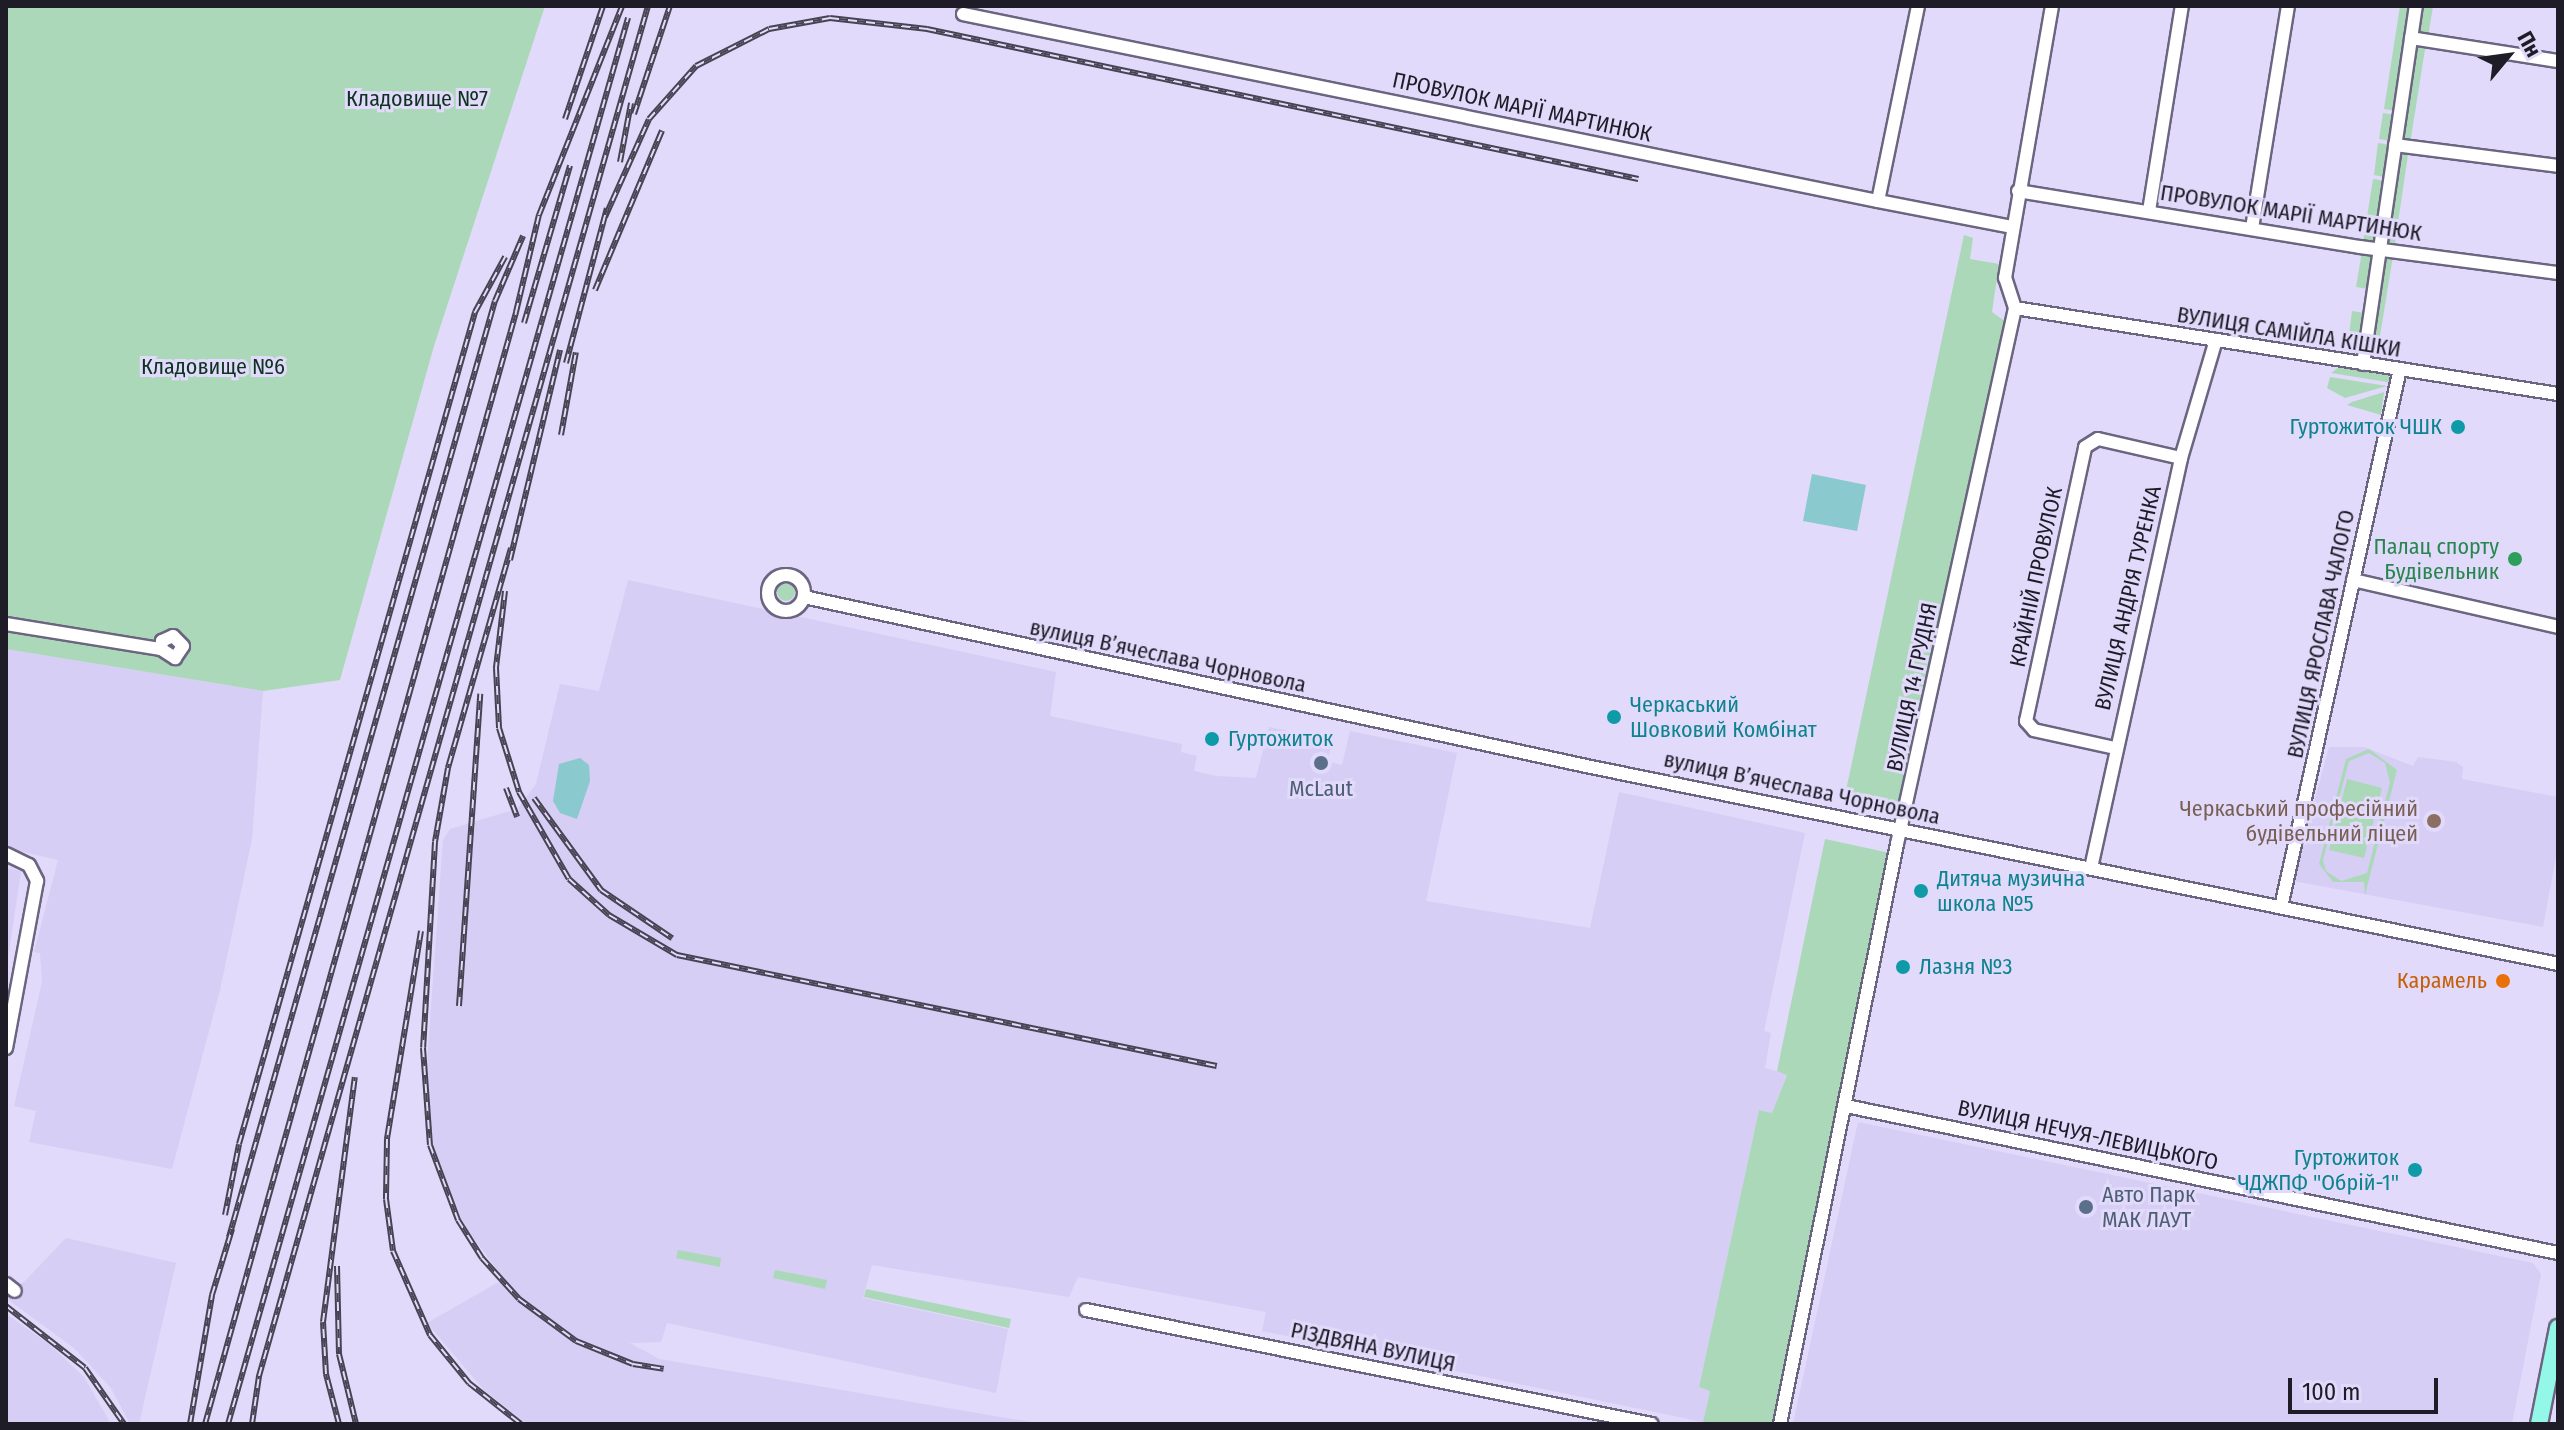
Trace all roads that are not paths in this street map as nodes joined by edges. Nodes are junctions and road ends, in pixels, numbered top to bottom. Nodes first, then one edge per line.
1 (1918, 6) edge
2 (2052, 6) edge
3 (2182, 6) edge
4 (2288, 6) edge
5 (2416, 6) edge
6 (963, 14) dead end
7 (2411, 38) junction
8 (2558, 61) edge
9 (2395, 145) junction
10 (2558, 166) edge
11 (2018, 191) junction
12 (1878, 201) junction
13 (2149, 211) junction
14 (2012, 227) junction
15 (2252, 228) junction
16 (2378, 247) junction
17 (2558, 273) edge
18 (2015, 308) junction
19 (2216, 340) junction
20 (2363, 364) junction
21 (2400, 369) junction
22 (2558, 394) edge
23 (2181, 458) junction
24 (2353, 580) junction
25 (804, 597) dead end
26 (6, 624) edge
27 (2558, 627) edge
28 (161, 649) dead end
29 (2115, 748) junction
30 (1901, 828) junction
31 (6, 854) edge
32 (2091, 868) junction
33 (2281, 907) junction
34 (2558, 964) edge
35 (6, 1048) edge
36 (1846, 1106) junction
37 (2558, 1253) edge
38 (1086, 1310) dead end
39 (2558, 1328) edge
40 (1652, 1424) edge
41 (1780, 1424) edge
42 (2539, 1424) edge

1 - 12 street
2 - 11 street, ВУЛИЦЯ 14 ГРУДНЯ
3 - 13 street
4 - 15 street
5 - 7 street
6 - 12 street, ПРОВУЛОК МАРІЇ МАРТИНЮК
7 - 8 street
7 - 9 street
9 - 10 street
9 - 16 street
11 - 13 street, ПРОВУЛОК МАРІЇ МАРТИНЮК
11 - 14 street, ВУЛИЦЯ 14 ГРУДНЯ
12 - 14 street, ПРОВУЛОК МАРІЇ МАРТИНЮК
13 - 15 street, ПРОВУЛОК МАРІЇ МАРТИНЮК
14 - 18 street, ВУЛИЦЯ 14 ГРУДНЯ
15 - 16 street, ПРОВУЛОК МАРІЇ МАРТИНЮК
16 - 17 street, ПРОВУЛОК МАРІЇ МАРТИНЮК
16 - 20 street
18 - 19 street, ВУЛИЦЯ САМІЙЛА КІШКИ
18 - 30 street, ВУЛИЦЯ 14 ГРУДНЯ
19 - 20 street, ВУЛИЦЯ САМІЙЛА КІШКИ
19 - 23 street, ВУЛИЦЯ АНДРІЯ ТУРЕНКА
20 - 21 street, ВУЛИЦЯ САМІЙЛА КІШКИ
21 - 22 street, ВУЛИЦЯ САМІЙЛА КІШКИ
21 - 24 street, ВУЛИЦЯ ЯРОСЛАВА ЧАЛОГО
23 - 29 street, ВУЛИЦЯ АНДРІЯ ТУРЕНКА
23 - 29 street, КРАЙНІЙ ПРОВУЛОК
24 - 27 street
24 - 33 street, ВУЛИЦЯ ЯРОСЛАВА ЧАЛОГО
25 - 30 street, вулиця Вʼячеслава Чорновола
26 - 28 street
29 - 32 street, ВУЛИЦЯ АНДРІЯ ТУРЕНКА
30 - 32 street, вулиця Вʼячеслава Чорновола
30 - 36 street, ВУЛИЦЯ 14 ГРУДНЯ
31 - 35 street
32 - 33 street, вулиця Вʼячеслава Чорновола
33 - 34 street, вулиця Вʼячеслава Чорновола
36 - 37 street, ВУЛИЦЯ НЕЧУЯ-ЛЕВИЦЬКОГО
36 - 41 street, ВУЛИЦЯ 14 ГРУДНЯ
38 - 40 street, РІЗДВЯНА ВУЛИЦЯ
39 - 42 main road

